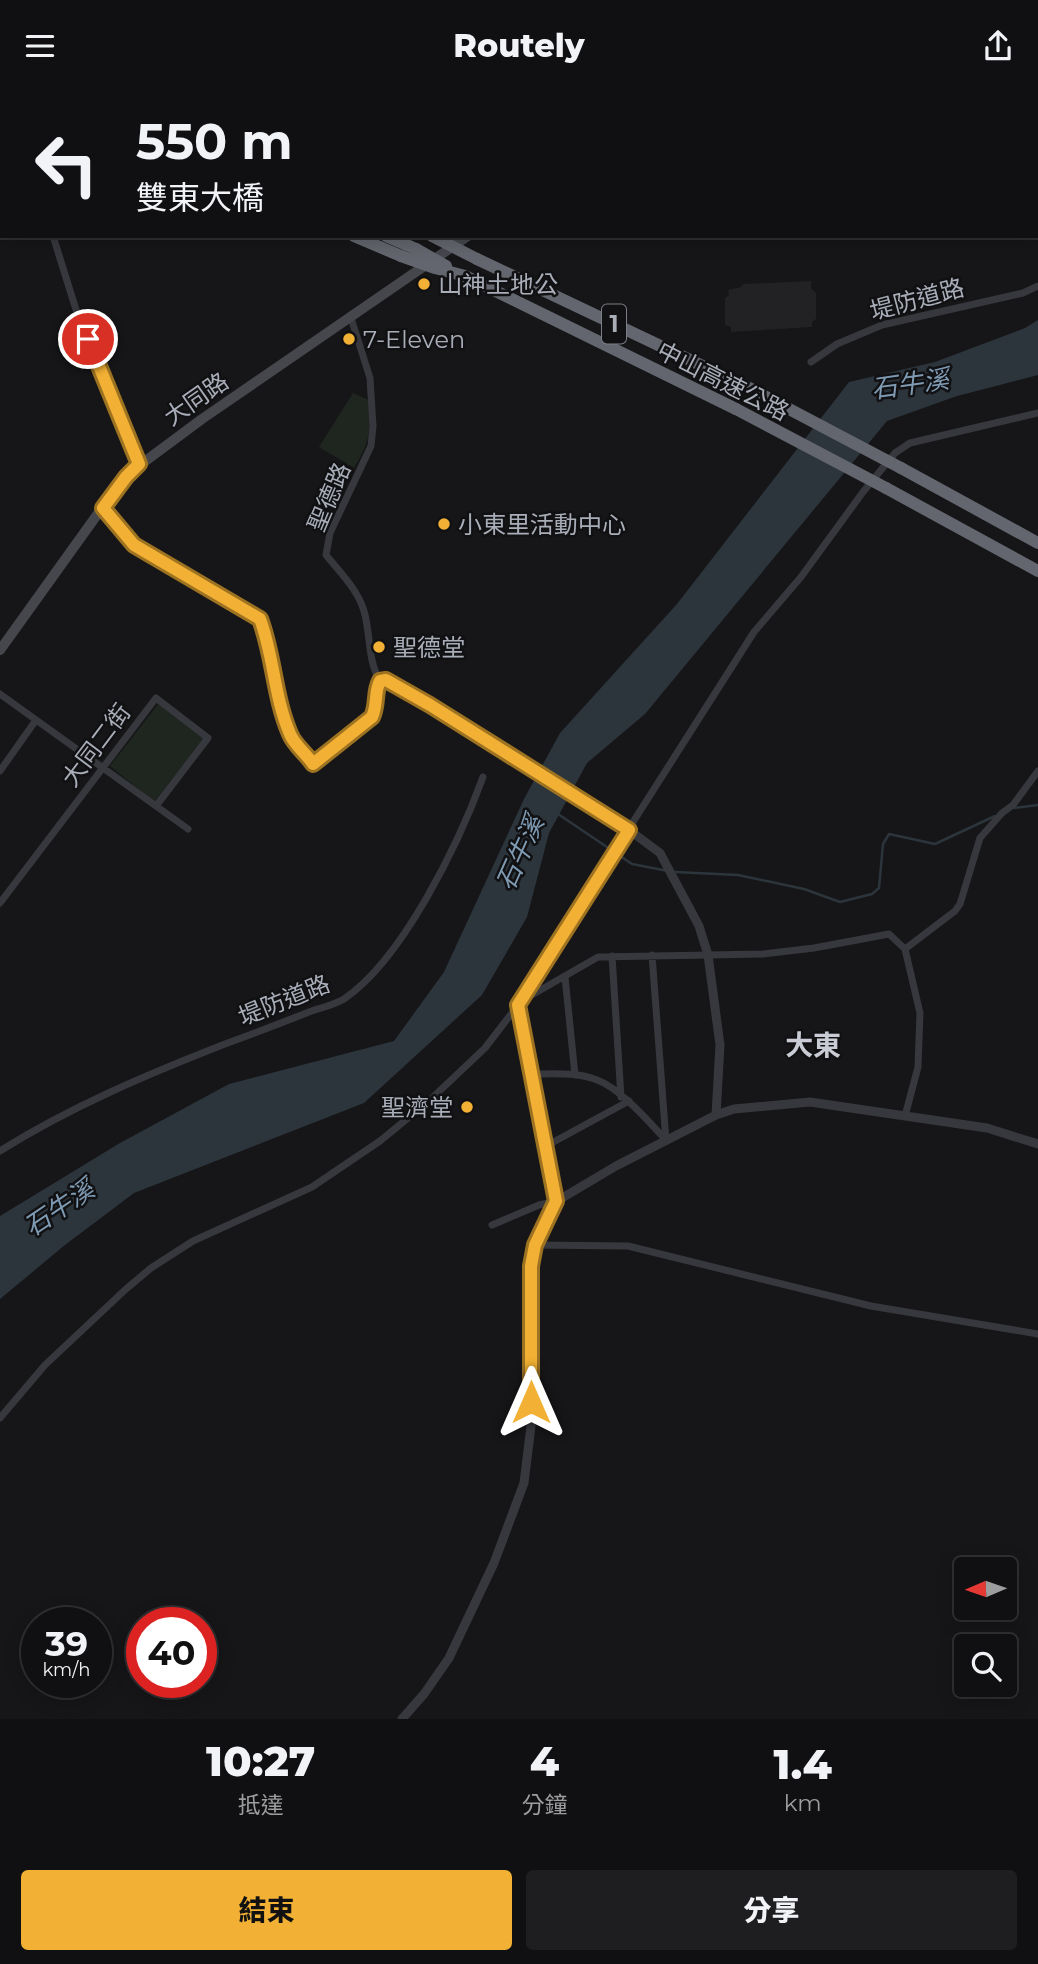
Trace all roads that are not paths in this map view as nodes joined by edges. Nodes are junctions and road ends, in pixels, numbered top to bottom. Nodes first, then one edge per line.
1 (54, 238) edge
2 (359, 238) edge
3 (391, 238) edge
4 (436, 238) edge
5 (465, 238) edge
6 (465, 276) junction
7 (1038, 286) edge
8 (351, 318) junction
9 (811, 362) dead end
10 (1038, 413) edge
11 (139, 464) junction
12 (103, 508) junction
13 (1038, 543) edge
14 (1038, 571) edge
15 (0, 650) edge
16 (380, 681) junction
17 (0, 694) edge
18 (36, 720) junction
19 (103, 768) junction
20 (0, 771) edge
21 (1038, 771) edge
22 (483, 777) dead end
23 (156, 806) junction
24 (188, 829) dead end
25 (629, 830) junction
26 (0, 903) edge
27 (905, 949) junction
28 (652, 955) junction
29 (708, 955) junction
30 (612, 956) junction
31 (565, 977) junction
32 (520, 1002) junction
33 (532, 1074) junction
34 (575, 1075) junction
35 (621, 1097) junction
36 (629, 1101) junction
37 (716, 1115) junction
38 (905, 1116) junction
39 (666, 1141) junction
40 (1038, 1144) edge
41 (546, 1146) junction
42 (0, 1151) edge
43 (556, 1201) junction
44 (492, 1225) dead end
45 (535, 1245) junction
46 (1038, 1334) edge
47 (0, 1418) edge
48 (402, 1719) edge

1 - 11 street
2 - 6 highway, bridge
3 - 6 highway, 中山高速公路 / 1, bridge
4 - 13 highway, 中山高速公路 / 1, bridge
5 - 8 main road, 大同路
6 - 14 highway, 中山高速公路 / 1, bridge
7 - 9 street, 堤防道路
8 - 11 main road, 大同路
8 - 16 street, 聖德路
10 - 25 street
11 - 12 main road, 大同路
12 - 15 main road, 大同路
12 - 16 street
16 - 25 street
17 - 18 street
18 - 19 street
18 - 20 street
19 - 23 street
19 - 23 street, 大同二街
19 - 26 street, 大同二街
21 - 27 street
22 - 42 street, 堤防道路
23 - 24 street
25 - 29 street
25 - 32 street
27 - 29 street
27 - 38 street
28 - 29 street
28 - 30 street
28 - 39 street
29 - 37 street
30 - 31 street
30 - 35 street
31 - 32 street
31 - 34 street
32 - 33 street
32 - 47 street
33 - 34 street
33 - 41 street
34 - 35 street
35 - 36 street
36 - 39 street
36 - 41 street
37 - 38 street
37 - 39 street
38 - 40 street
39 - 43 street
41 - 43 street
43 - 44 street
43 - 45 street
45 - 46 street
45 - 48 street

